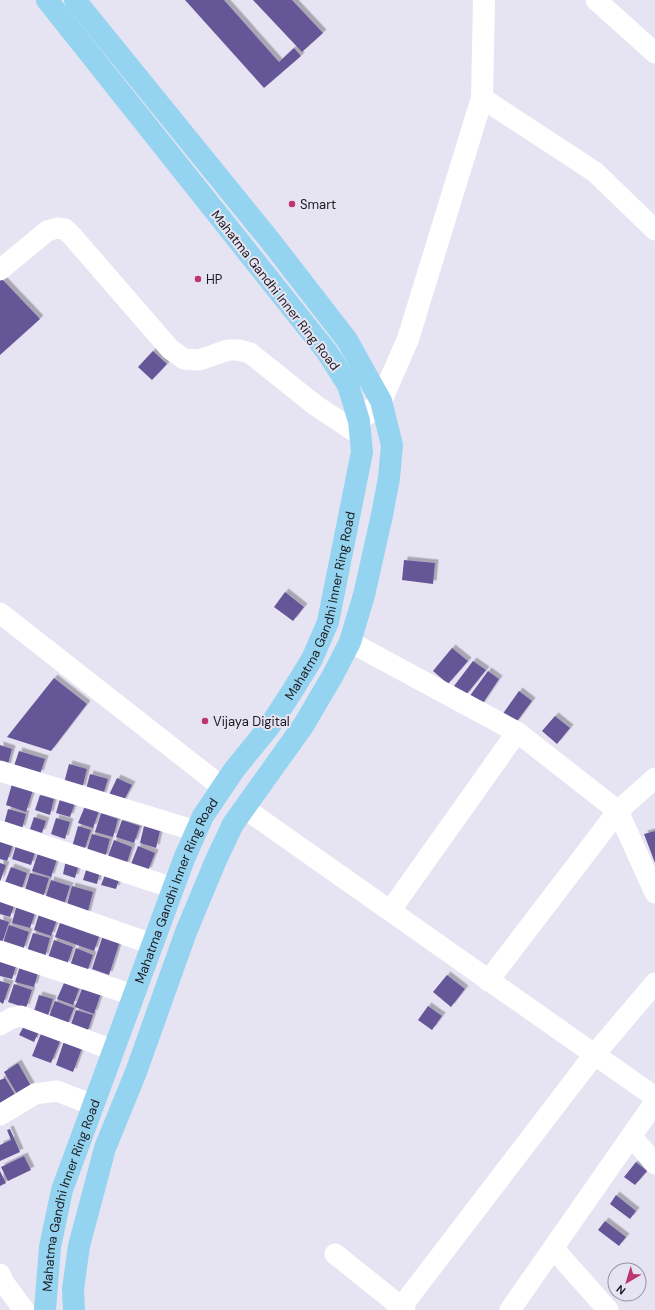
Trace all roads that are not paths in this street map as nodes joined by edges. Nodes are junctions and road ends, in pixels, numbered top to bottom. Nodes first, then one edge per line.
1 (47, 0) edge
2 (75, 0) edge
3 (484, 0) edge
4 (596, 0) edge
5 (655, 53) edge
6 (482, 98) junction
7 (655, 230) edge
8 (0, 270) edge
9 (382, 401) junction
10 (360, 428) junction
11 (0, 613) edge
12 (350, 642) junction
13 (517, 732) junction
14 (0, 771) edge
15 (655, 778) edge
16 (222, 787) junction
17 (244, 808) junction
18 (618, 811) junction
19 (0, 831) edge
20 (196, 831) junction
21 (173, 888) junction
22 (0, 891) edge
23 (655, 893) edge
24 (390, 911) junction
25 (152, 944) junction
26 (0, 951) edge
27 (488, 981) junction
28 (655, 983) edge
29 (133, 995) junction
30 (0, 1025) edge
31 (113, 1050) junction
32 (594, 1055) junction
33 (655, 1097) edge
34 (655, 1102) edge
35 (92, 1105) junction
36 (0, 1115) edge
37 (631, 1136) junction
38 (655, 1164) edge
39 (553, 1248) junction
40 (335, 1254) dead end
41 (0, 1274) edge
42 (402, 1309) edge
43 (24, 1310) edge
44 (45, 1310) edge
45 (74, 1310) edge
46 (510, 1310) edge
47 (608, 1310) edge

1 - 10 main road, Mahatma Gandhi Inner Ring Road
2 - 9 main road, Mahatma Gandhi Inner Ring Road
3 - 6 street
4 - 5 street
6 - 7 street
6 - 9 street
8 - 10 street
9 - 10 street
9 - 12 main road, Mahatma Gandhi Inner Ring Road
10 - 16 main road, Mahatma Gandhi Inner Ring Road
11 - 16 street
12 - 13 street
12 - 17 main road, Mahatma Gandhi Inner Ring Road
13 - 18 street
13 - 24 street
14 - 20 street
15 - 18 street
16 - 20 main road, Mahatma Gandhi Inner Ring Road
17 - 24 street
17 - 45 main road, Mahatma Gandhi Inner Ring Road
18 - 23 street
18 - 27 street
19 - 21 street
20 - 21 main road, Mahatma Gandhi Inner Ring Road
21 - 25 main road, Mahatma Gandhi Inner Ring Road
22 - 25 street
24 - 27 street
25 - 29 main road, Mahatma Gandhi Inner Ring Road
26 - 29 street
27 - 32 street
28 - 32 street
29 - 31 main road, Mahatma Gandhi Inner Ring Road
30 - 31 street
31 - 35 main road, Mahatma Gandhi Inner Ring Road
32 - 33 street
32 - 42 street
34 - 37 street
35 - 36 street
35 - 44 main road, Mahatma Gandhi Inner Ring Road
37 - 38 street
37 - 39 street
39 - 46 street
39 - 47 street
40 - 42 street
41 - 43 street

